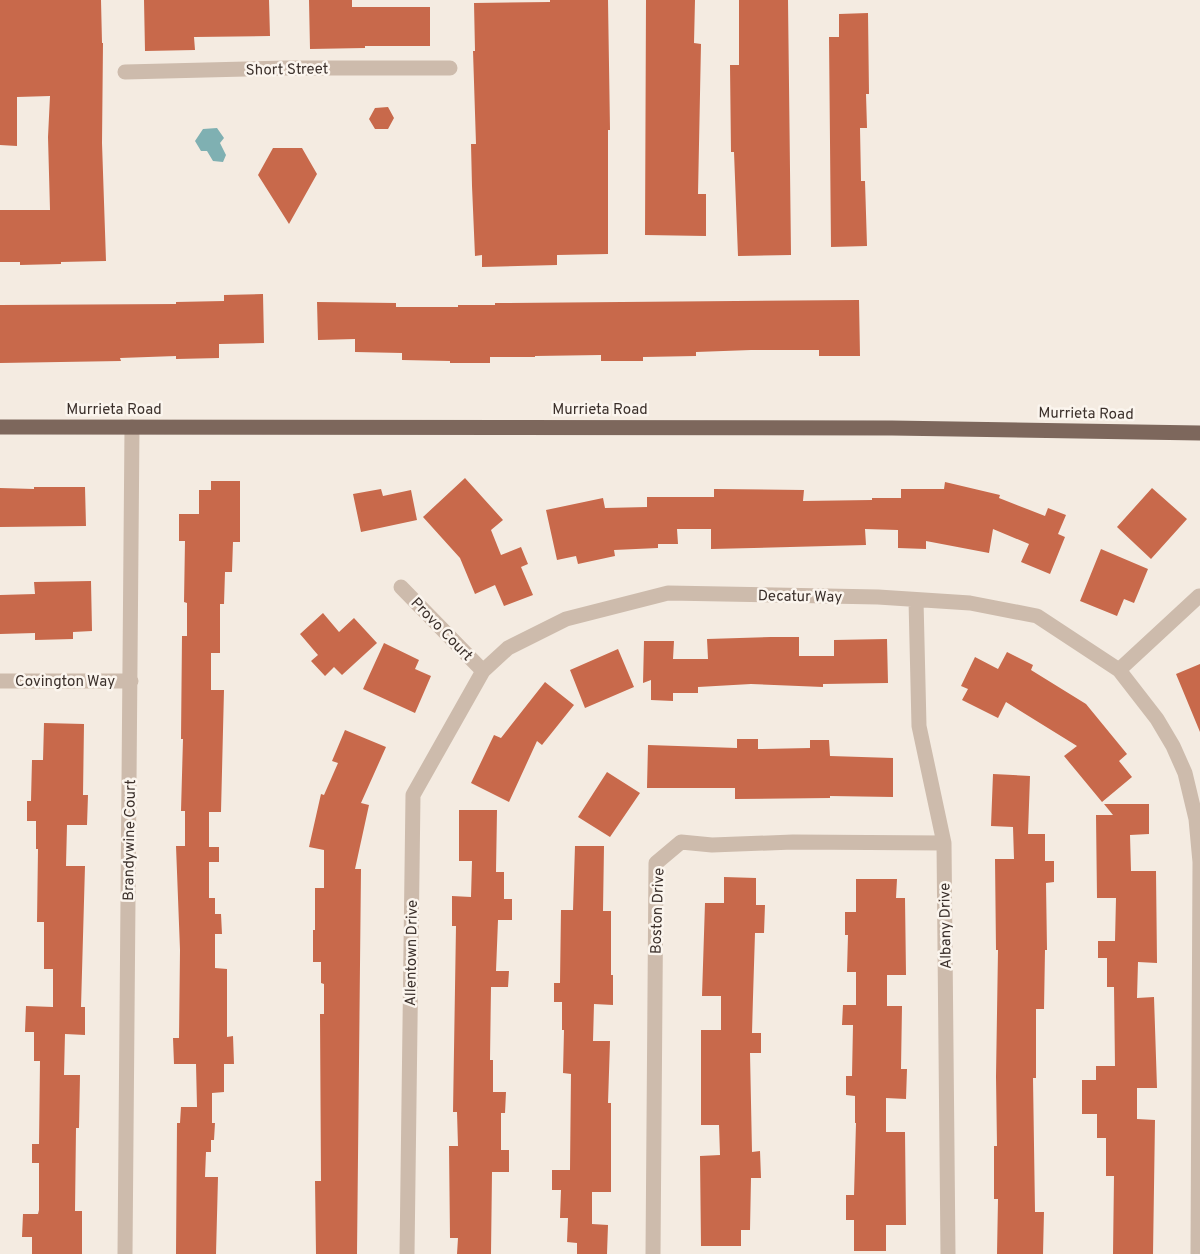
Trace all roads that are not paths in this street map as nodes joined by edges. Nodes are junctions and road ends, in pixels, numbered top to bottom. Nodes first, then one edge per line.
1 (450, 68) dead end
2 (125, 72) dead end
3 (0, 427) edge
4 (132, 427) junction
5 (1200, 433) edge
6 (401, 587) dead end
7 (1199, 596) edge
8 (916, 600) junction
9 (1119, 670) junction
10 (483, 671) junction
11 (0, 681) edge
12 (131, 681) junction
13 (944, 843) junction
14 (125, 1254) edge
15 (407, 1254) edge
16 (653, 1254) edge
17 (948, 1254) edge
18 (1198, 1254) edge

1 - 2 street, Short Street
3 - 4 main road, Murrieta Road
4 - 5 main road, Murrieta Road
4 - 12 street, Brandywine Court
6 - 10 street, Provo Court
7 - 9 street
8 - 9 street, Decatur Way
8 - 10 street, Decatur Way
8 - 13 street, Albany Drive
9 - 18 street, Decatur Way
10 - 15 street, Allentown Drive
11 - 12 street, Covington Way
12 - 14 street, Brandywine Court
13 - 16 street, Boston Drive
13 - 17 street, Albany Drive

